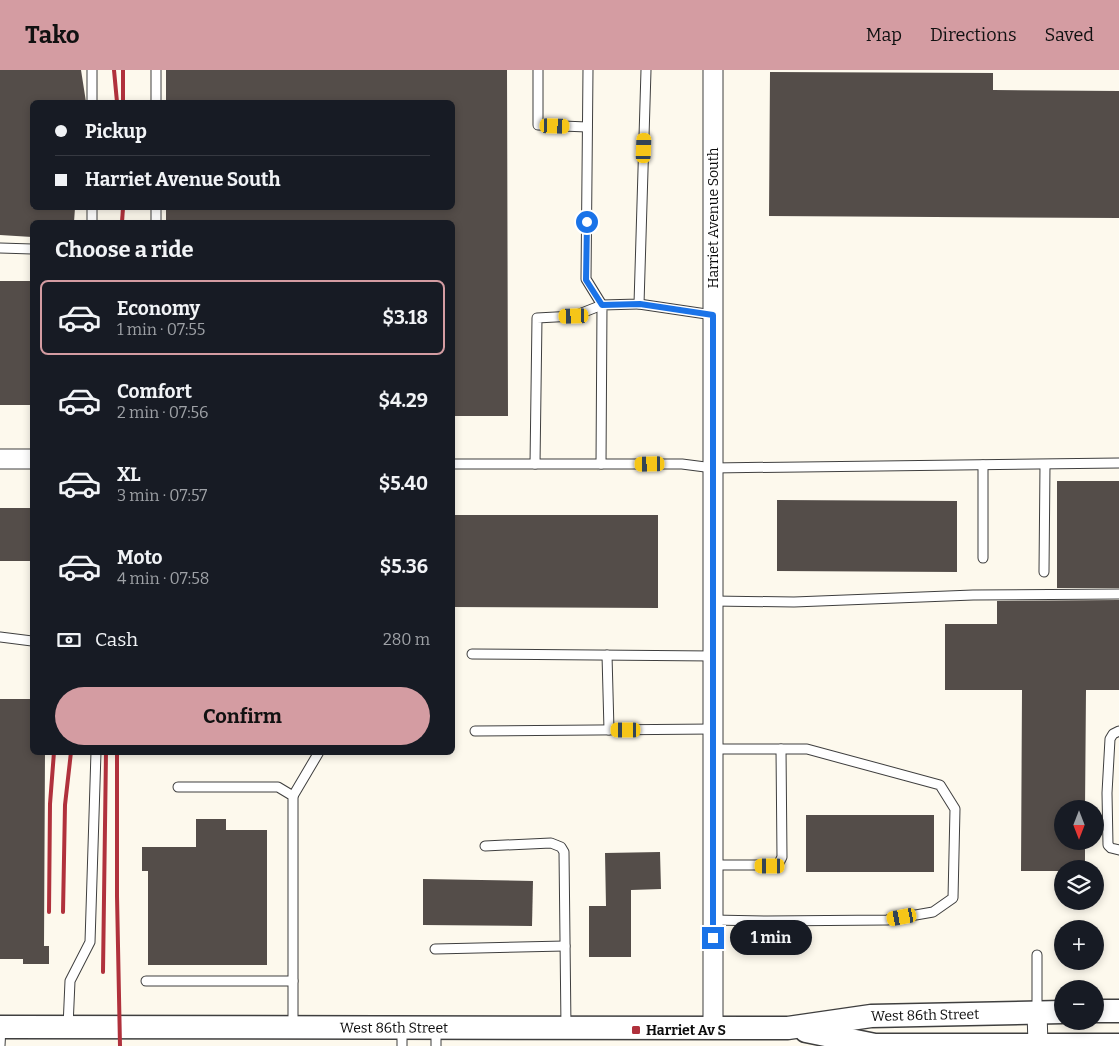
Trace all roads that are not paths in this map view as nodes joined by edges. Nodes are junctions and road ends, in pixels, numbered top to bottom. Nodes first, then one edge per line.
1 (92, 70) edge
2 (156, 70) edge
3 (538, 70) edge
4 (588, 70) edge
5 (646, 70) edge
6 (713, 70) edge
7 (92, 100) edge
8 (156, 100) edge
9 (587, 127) junction
10 (0, 248) edge
11 (30, 248) edge
12 (640, 304) junction
13 (602, 305) junction
14 (713, 315) junction
15 (0, 459) edge
16 (30, 459) edge
17 (1119, 463) edge
18 (455, 464) edge
19 (535, 464) junction
20 (601, 464) junction
21 (1044, 464) junction
22 (983, 465) junction
23 (713, 468) junction
24 (983, 558) dead end
25 (1044, 572) dead end
26 (1119, 594) edge
27 (713, 601) junction
28 (0, 637) edge
29 (30, 641) edge
30 (472, 654) dead end
31 (607, 655) junction
32 (713, 656) junction
33 (713, 729) junction
34 (609, 730) junction
35 (475, 731) dead end
36 (1119, 731) edge
37 (713, 749) junction
38 (781, 749) junction
39 (96, 755) edge
40 (317, 755) edge
41 (178, 787) dead end
42 (293, 796) junction
43 (485, 846) dead end
44 (1119, 850) edge
45 (713, 866) junction
46 (713, 920) junction
47 (565, 946) junction
48 (436, 949) dead end
49 (1037, 955) dead end
50 (146, 981) dead end
51 (293, 981) junction
52 (1104, 1011) edge
53 (1119, 1011) edge
54 (1036, 1012) junction
55 (1054, 1012) edge
56 (68, 1027) junction
57 (293, 1027) junction
58 (566, 1027) junction
59 (713, 1027) junction
60 (788, 1028) junction
61 (0, 1033) edge
62 (402, 1037) edge
63 (436, 1037) edge
64 (951, 1045) edge
65 (1119, 1045) edge
66 (1038, 1046) edge

1 - 7 lane
2 - 8 lane
3 - 9 lane
4 - 9 lane
5 - 12 lane
6 - 14 street, Harriet Avenue South
9 - 13 lane
10 - 11 lane
12 - 13 lane
12 - 14 lane
13 - 19 lane
13 - 20 lane
14 - 23 street, Harriet Avenue South
15 - 16 street
17 - 21 lane
18 - 19 lane
19 - 20 lane
20 - 23 lane
21 - 22 lane
21 - 25 lane
22 - 23 lane
22 - 24 lane
23 - 27 street, Harriet Avenue South
26 - 27 lane
27 - 32 street, Harriet Avenue South
28 - 29 lane
30 - 31 lane
31 - 32 lane
31 - 34 lane
32 - 33 street, Harriet Avenue South
33 - 34 lane
33 - 37 street, Harriet Avenue South
34 - 35 lane
36 - 44 lane
37 - 38 lane
37 - 45 street, Harriet Avenue South
38 - 45 lane
38 - 46 lane
39 - 56 lane
40 - 42 lane
41 - 42 lane
42 - 51 lane
43 - 47 lane
45 - 46 street, Harriet Avenue South
46 - 59 street, Harriet Avenue South
47 - 48 lane
47 - 58 lane
49 - 54 lane
50 - 51 lane
51 - 57 lane
52 - 53 street
54 - 55 street, West 86th Street
54 - 60 street, West 86th Street
54 - 66 street
56 - 57 street, West 86th Street
56 - 61 street, West 86th Street
57 - 62 street, West 86th Street
58 - 59 street, West 86th Street
58 - 63 street, West 86th Street
59 - 60 street, West 86th Street
60 - 64 street, West 86th Street
62 - 63 street, West 86th Street
64 - 66 street, West 86th Street
65 - 66 street, West 86th Street

